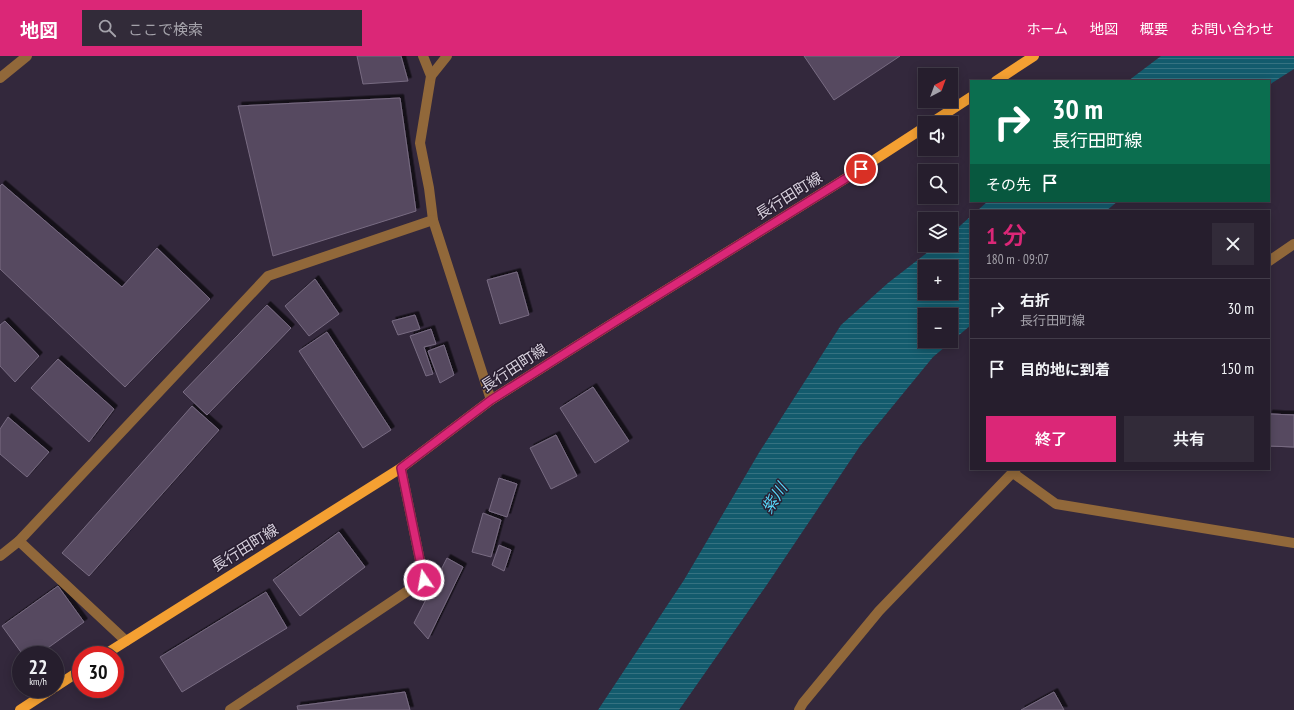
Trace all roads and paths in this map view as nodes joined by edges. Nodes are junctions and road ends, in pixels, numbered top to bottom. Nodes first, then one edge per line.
1 (27, 56) edge
2 (423, 56) edge
3 (447, 56) edge
4 (1034, 56) edge
5 (431, 76) junction
6 (0, 78) edge
7 (998, 80) edge
8 (970, 98) edge
9 (942, 116) edge
10 (918, 132) edge
11 (433, 220) junction
12 (1294, 244) edge
13 (1270, 260) edge
14 (491, 400) junction
15 (401, 468) junction
16 (1015, 471) edge
17 (19, 541) junction
18 (1294, 543) edge
19 (0, 556) edge
20 (126, 640) junction
21 (117, 646) edge
22 (38, 698) edge
23 (804, 708) edge
24 (20, 710) edge
25 (230, 710) edge

1 - 6 street
2 - 5 street
3 - 5 street
4 - 7 main road
5 - 11 street
8 - 9 main road
10 - 14 main road, 長行田町線
11 - 14 street
11 - 17 street
12 - 13 street
14 - 15 main road, 長行田町線
15 - 20 main road, 長行田町線
15 - 25 street
16 - 18 street
16 - 23 street
17 - 19 street
17 - 20 street
20 - 21 main road, 長行田町線
22 - 24 main road

